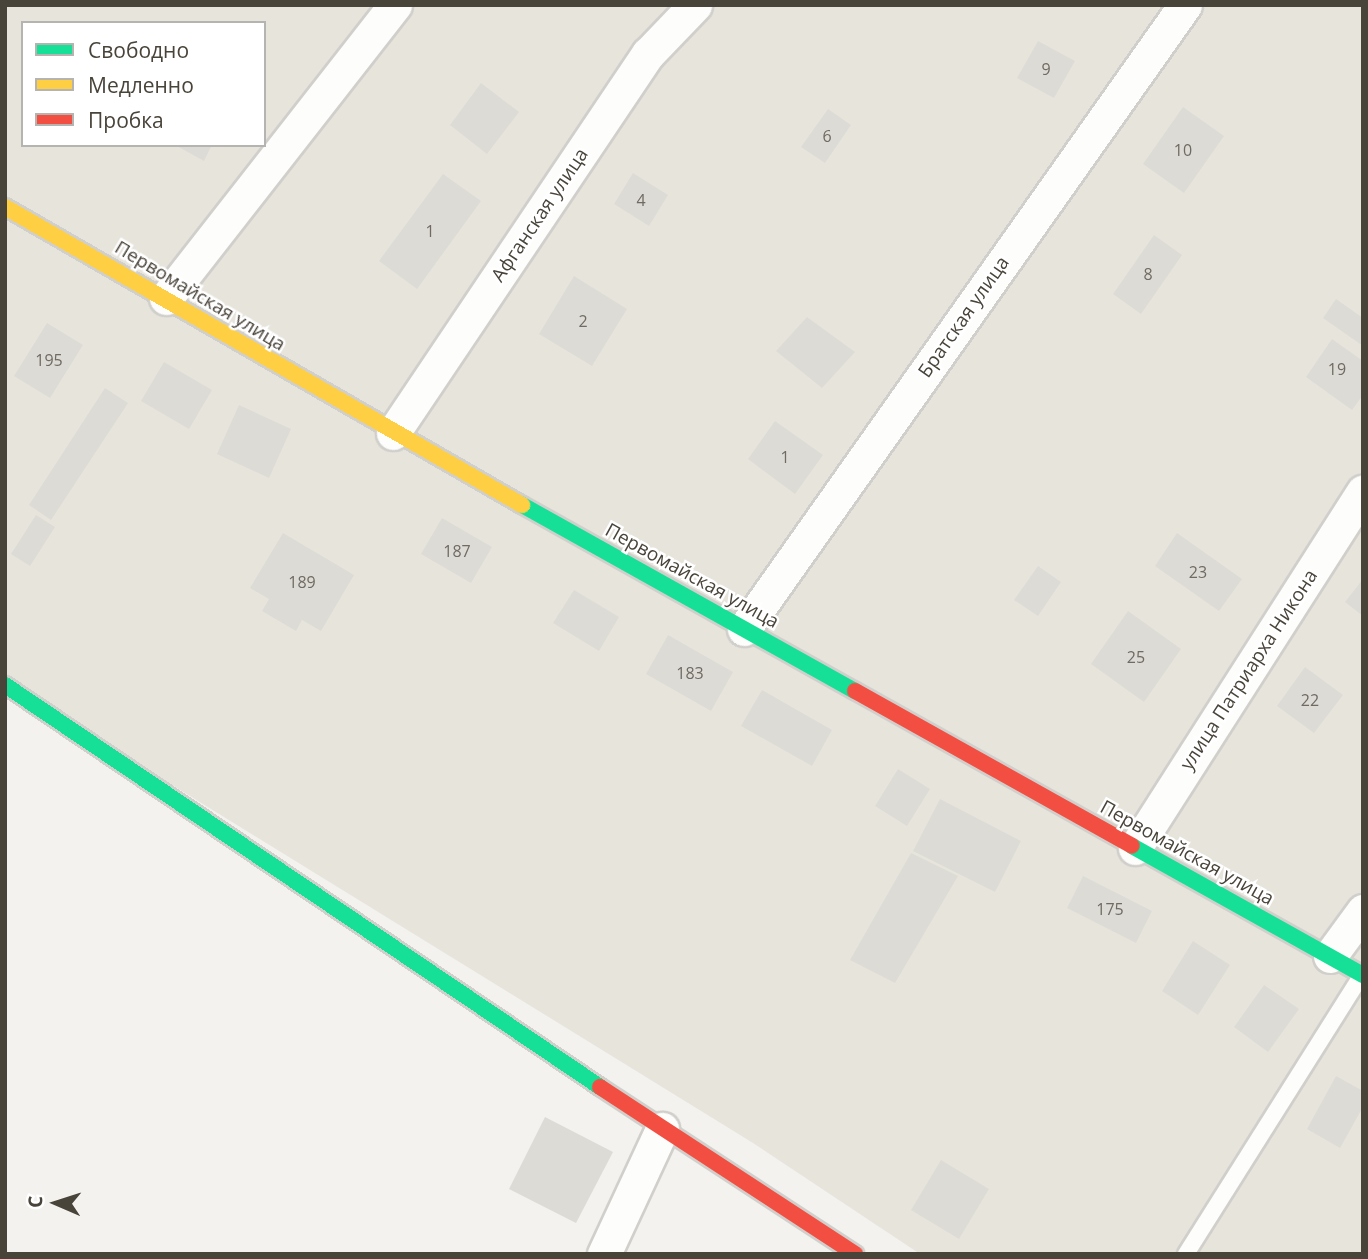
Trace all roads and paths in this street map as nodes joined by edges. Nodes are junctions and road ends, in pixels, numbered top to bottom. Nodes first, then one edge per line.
1 (395, 5) edge
2 (695, 5) edge
3 (1185, 5) edge
4 (5, 207) edge
5 (166, 298) junction
6 (393, 433) junction
7 (1363, 492) edge
8 (744, 629) junction
9 (5, 685) edge
10 (1135, 848) junction
11 (1363, 911) edge
12 (1330, 956) junction
13 (1362, 974) edge
14 (662, 1129) junction
15 (604, 1254) edge
16 (855, 1254) edge
17 (1186, 1254) edge

1 - 5 street
2 - 6 street, Афганская улица
3 - 8 street, Братская улица
4 - 5 street, Первомайская улица
5 - 6 street, Первомайская улица
6 - 8 street, Первомайская улица
7 - 10 street, улица Патриарха Никона
8 - 10 street, Первомайская улица
9 - 14 street
10 - 12 street, Первомайская улица
11 - 12 street
12 - 13 street, Первомайская улица
13 - 17 lane
14 - 15 street
14 - 16 street

